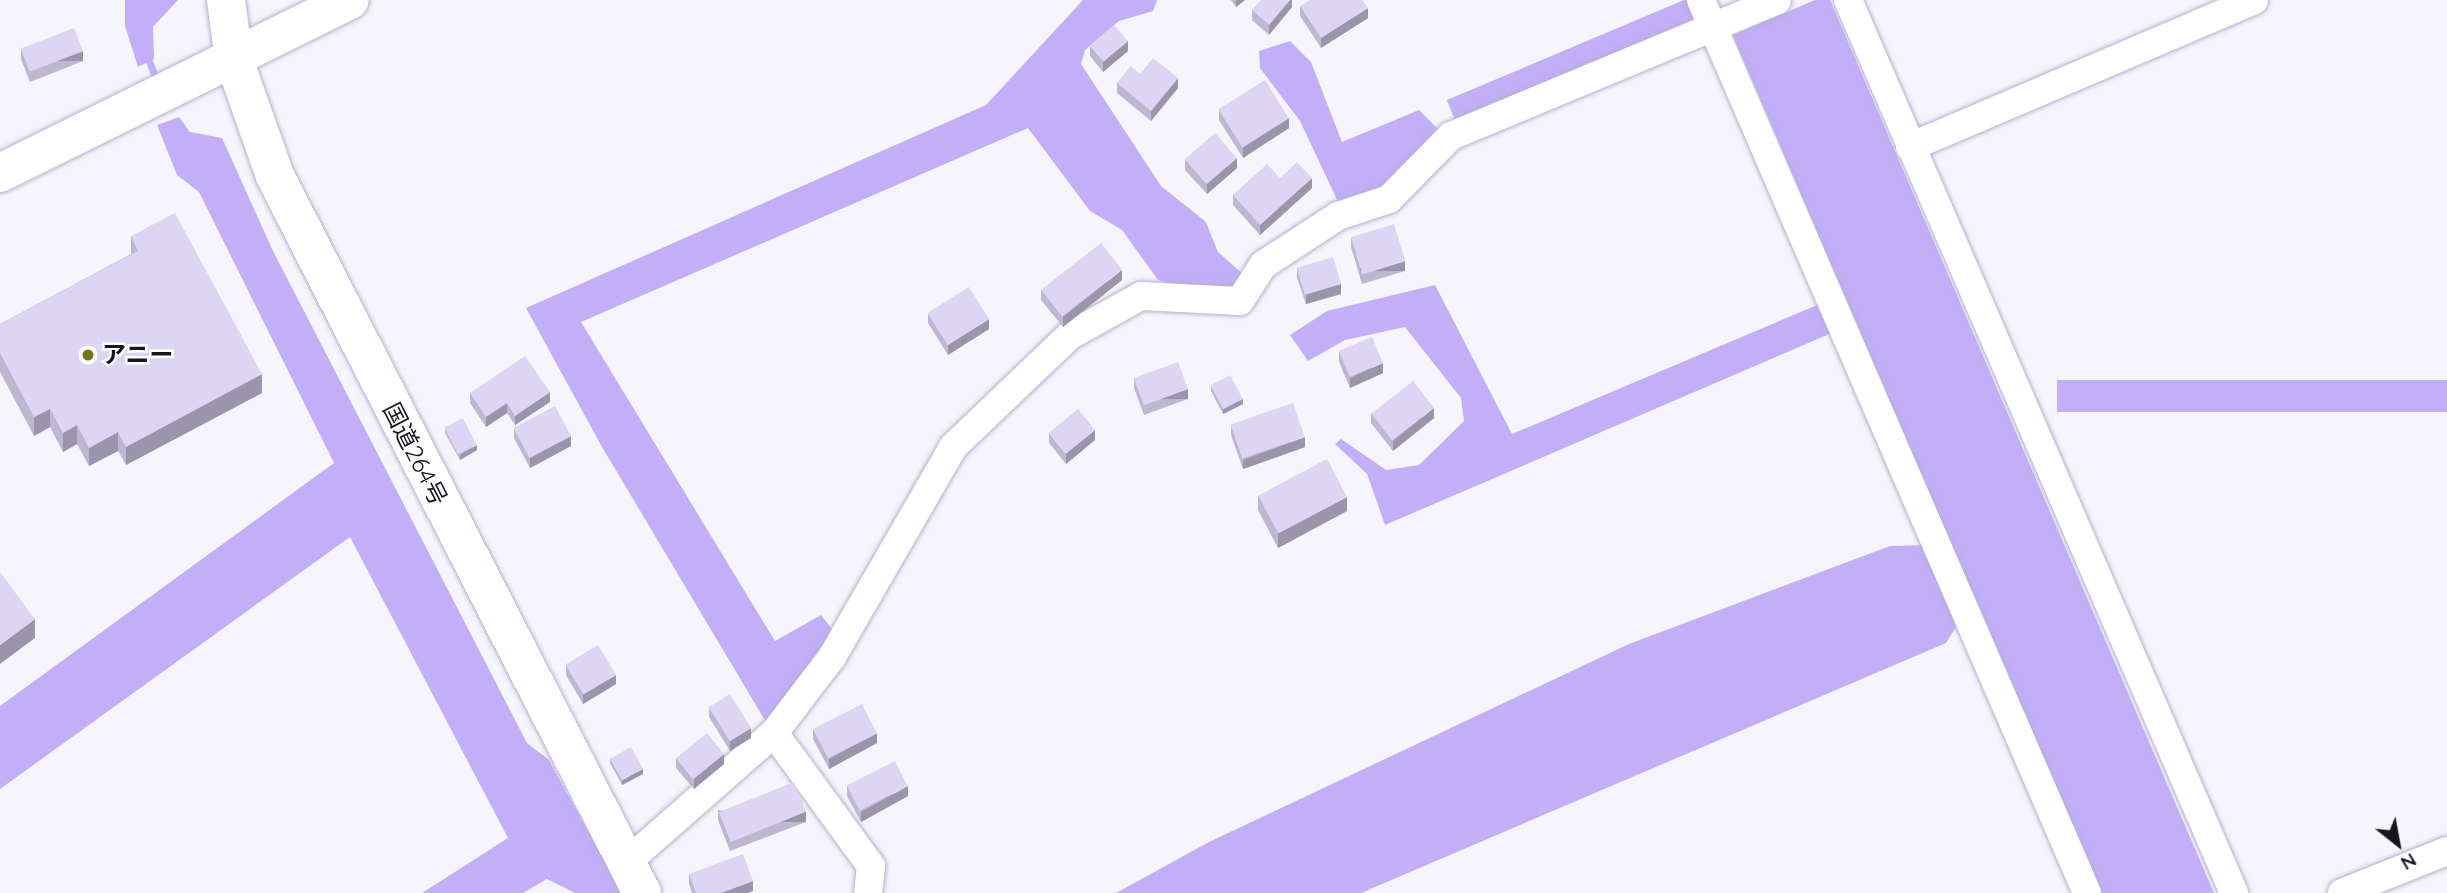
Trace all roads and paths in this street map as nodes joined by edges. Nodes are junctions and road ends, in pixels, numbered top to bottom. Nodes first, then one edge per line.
1 (226, 0) edge
2 (350, 0) edge
3 (1701, 0) edge
4 (1777, 0) edge
5 (1848, 0) edge
6 (2253, 0) edge
7 (1713, 28) junction
8 (234, 60) junction
9 (1910, 147) junction
10 (0, 173) edge
11 (774, 733) junction
12 (2447, 851) edge
13 (635, 878) edge
14 (868, 893) edge
15 (2087, 893) edge
16 (2234, 893) edge
17 (2342, 893) edge

1 - 8 main road, 国道264号
2 - 8 main road
3 - 7 street
4 - 7 street
5 - 9 street
6 - 9 street
7 - 11 street
7 - 15 street
8 - 10 main road
8 - 13 main road, 国道264号
9 - 16 street
11 - 13 street
11 - 14 street
12 - 17 street

